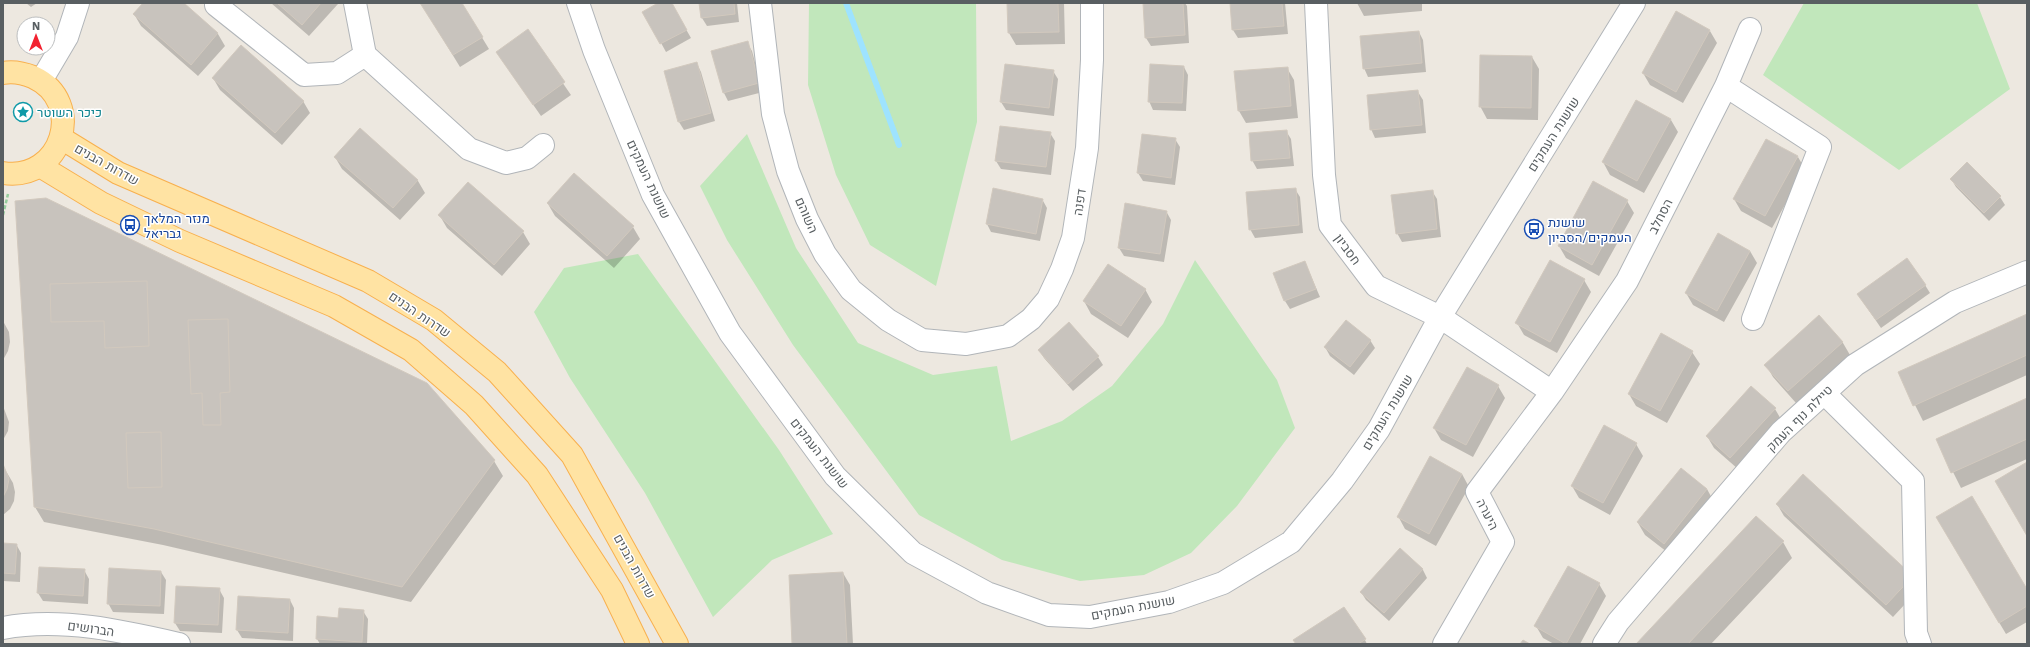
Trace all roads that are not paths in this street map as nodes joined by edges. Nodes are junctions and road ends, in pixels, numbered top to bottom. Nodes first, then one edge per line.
1 (78, 3) edge
2 (355, 3) edge
3 (578, 3) edge
4 (760, 3) edge
5 (1092, 3) edge
6 (1316, 3) edge
7 (1634, 3) edge
8 (216, 5) dead end
9 (1750, 29) dead end
10 (365, 55) junction
11 (3, 73) edge
12 (41, 81) junction
13 (1726, 86) junction
14 (61, 138) junction
15 (543, 145) dead end
16 (40, 166) junction
17 (3, 173) edge
18 (2027, 272) edge
19 (1440, 317) junction
20 (1753, 319) dead end
21 (966, 344) joint
22 (1552, 392) junction
23 (1824, 393) junction
24 (3, 628) edge
25 (179, 644) edge
26 (638, 644) edge
27 (677, 644) edge
28 (1444, 644) edge
29 (1604, 644) edge
30 (1920, 644) edge

1 - 12 street
2 - 10 street
3 - 19 street, שושנת העמקים
4 - 21 street, השוהם
5 - 21 street, דפנה
6 - 19 street, חסביון
7 - 19 street, שושנת העמקים
8 - 10 street
9 - 13 street, הסחלב
10 - 15 street
11 - 12 main road
12 - 14 main road
13 - 20 street
13 - 22 street, הסחלב
14 - 16 main road
14 - 27 main road, שדרות הבנים
16 - 17 main road
16 - 26 main road
18 - 23 street, טיילת נוף העמק
19 - 22 street, חסביון
22 - 28 street, היערה
23 - 29 street, טיילת נוף העמק
23 - 30 street
24 - 25 street, הברושים

